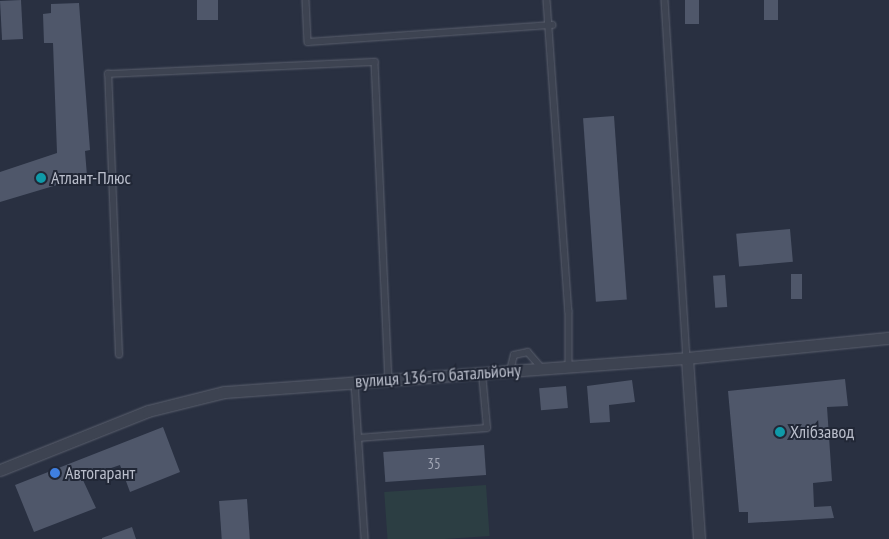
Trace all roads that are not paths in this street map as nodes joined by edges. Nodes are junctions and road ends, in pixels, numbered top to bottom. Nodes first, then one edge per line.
1 (306, 0) edge
2 (546, 0) edge
3 (665, 0) edge
4 (552, 25) junction
5 (889, 338) edge
6 (119, 355) dead end
7 (687, 358) junction
8 (569, 367) junction
9 (542, 368) junction
10 (510, 371) junction
11 (482, 373) junction
12 (389, 380) junction
13 (355, 383) junction
14 (358, 438) junction
15 (0, 470) edge
16 (365, 539) edge
17 (699, 539) edge

1 - 4 lane
2 - 4 lane
3 - 7 lane
4 - 8 lane
5 - 7 street, вулиця 136-го батальйону
6 - 12 lane
7 - 8 street, вулиця 136-го батальйону
7 - 17 street
8 - 9 street, вулиця 136-го батальйону
9 - 10 street, вулиця 136-го батальйону
9 - 10 lane
10 - 11 street, вулиця 136-го батальйону
11 - 12 street, вулиця 136-го батальйону
11 - 14 lane
12 - 13 street, вулиця 136-го батальйону
13 - 14 lane
13 - 15 street, вулиця 136-го батальйону
14 - 16 lane

